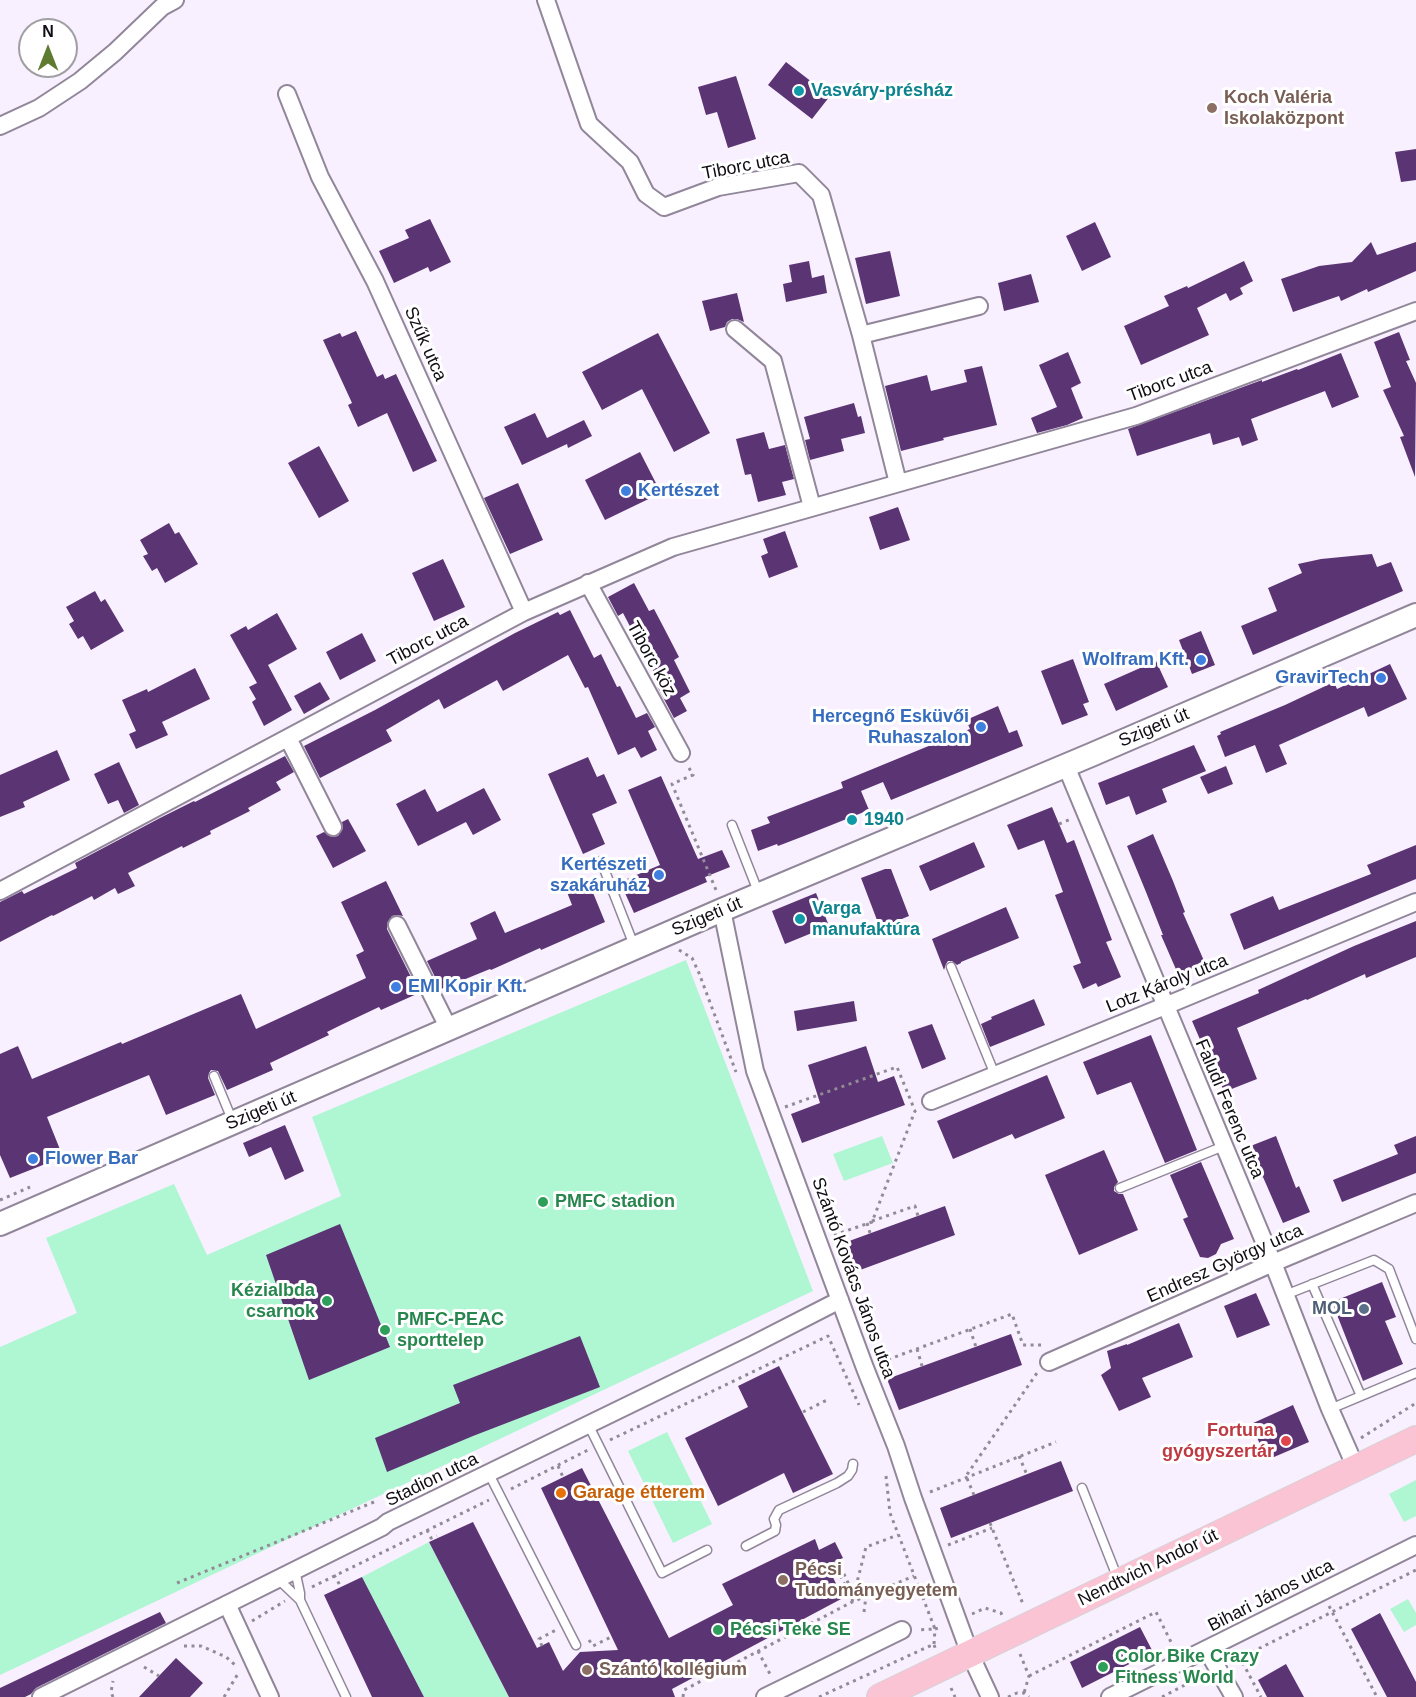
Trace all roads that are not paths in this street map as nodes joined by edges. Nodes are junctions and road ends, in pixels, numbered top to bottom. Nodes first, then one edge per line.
1 (176, 0) edge
2 (546, 0) edge
3 (287, 94) dead end
4 (0, 126) edge
5 (979, 306) dead end
6 (1415, 315) edge
7 (735, 329) dead end
8 (861, 335) junction
9 (898, 483) junction
10 (812, 507) junction
11 (588, 583) junction
12 (524, 612) junction
13 (1416, 615) edge
14 (288, 738) junction
15 (681, 753) dead end
16 (1066, 766) junction
17 (732, 825) dead end
18 (333, 827) dead end
19 (601, 861) dead end
20 (0, 891) edge
21 (760, 894) junction
22 (1416, 902) edge
23 (723, 910) junction
24 (397, 925) dead end
25 (635, 948) junction
26 (951, 967) dead end
27 (1166, 1006) junction
28 (449, 1029) junction
29 (995, 1075) junction
30 (214, 1076) dead end
31 (931, 1101) road end
32 (233, 1123) junction
33 (1224, 1146) junction
34 (1120, 1188) dead end
35 (1416, 1203) edge
36 (0, 1224) edge
37 (1273, 1263) junction
38 (1312, 1284) junction
39 (1284, 1295) junction
40 (840, 1300) junction
41 (1416, 1339) edge
42 (1049, 1362) road end
43 (1416, 1373) edge
44 (1361, 1396) junction
45 (1330, 1409) junction
46 (588, 1424) junction
47 (1416, 1439) edge
48 (853, 1464) dead end
49 (1356, 1468) junction
50 (489, 1474) junction
51 (1082, 1488) dead end
52 (1416, 1545) edge
53 (746, 1546) dead end
54 (708, 1550) dead end
55 (295, 1570) junction
56 (278, 1579) junction
57 (1119, 1582) junction
58 (300, 1600) junction
59 (227, 1604) junction
60 (902, 1630) dead end
61 (576, 1645) dead end
62 (1207, 1650) junction
63 (970, 1654) junction
64 (772, 1694) edge
65 (41, 1697) edge
66 (270, 1697) edge
67 (346, 1697) edge
68 (880, 1697) edge
69 (990, 1697) edge
70 (1110, 1697) edge
71 (1234, 1697) edge

1 - 4 street
2 - 8 street, Tiborc utca
3 - 12 street, Szűk utca
5 - 8 street
6 - 9 street, Tiborc utca
7 - 10 street
8 - 9 street, Tiborc utca
9 - 10 street, Tiborc utca
10 - 11 street, Tiborc utca
11 - 12 street, Tiborc utca
11 - 15 street, Tiborc köz
12 - 14 street, Tiborc utca
13 - 16 street, Szigeti út
14 - 18 street
14 - 20 street, Tiborc utca
16 - 21 street, Szigeti út
16 - 27 street, Faludi Ferenc utca
17 - 21 lane
19 - 25 lane
21 - 23 street, Szigeti út
22 - 27 street, Lotz Károly utca
23 - 25 street, Szigeti út
23 - 40 street, Szántó Kovács János utca
24 - 28 street
25 - 28 street, Szigeti út
26 - 29 lane
27 - 29 street, Lotz Károly utca
27 - 33 street, Faludi Ferenc utca
28 - 32 street, Szigeti út
29 - 31 street, Lotz Károly utca
30 - 32 lane
32 - 36 street, Szigeti út
33 - 34 lane
33 - 37 street, Faludi Ferenc utca
35 - 37 street, Endresz György utca
37 - 39 street, Faludi Ferenc utca
37 - 42 street, Endresz György utca
38 - 39 lane
38 - 41 lane
38 - 44 lane
39 - 45 street, Faludi Ferenc utca
40 - 46 street, Stadion utca
40 - 63 street, Szántó Kovács János utca
43 - 44 lane
44 - 45 lane
45 - 49 street, Faludi Ferenc utca
46 - 50 street, Stadion utca
46 - 54 lane
47 - 49 main road, Nendtvich Andor út
48 - 53 lane
49 - 57 main road, Nendtvich Andor út
50 - 55 street, Stadion utca
50 - 61 lane
51 - 57 lane
52 - 62 street, Bihari János utca
55 - 56 street, Stadion utca
55 - 58 lane
56 - 58 lane
56 - 59 street, Stadion utca
57 - 63 main road, Nendtvich Andor út
58 - 67 lane
59 - 65 street, Stadion utca
59 - 66 street
60 - 64 street
62 - 70 street, Bihari János utca
62 - 71 street
63 - 68 main road, Nendtvich Andor út
63 - 69 street, Szántó Kovács János utca

